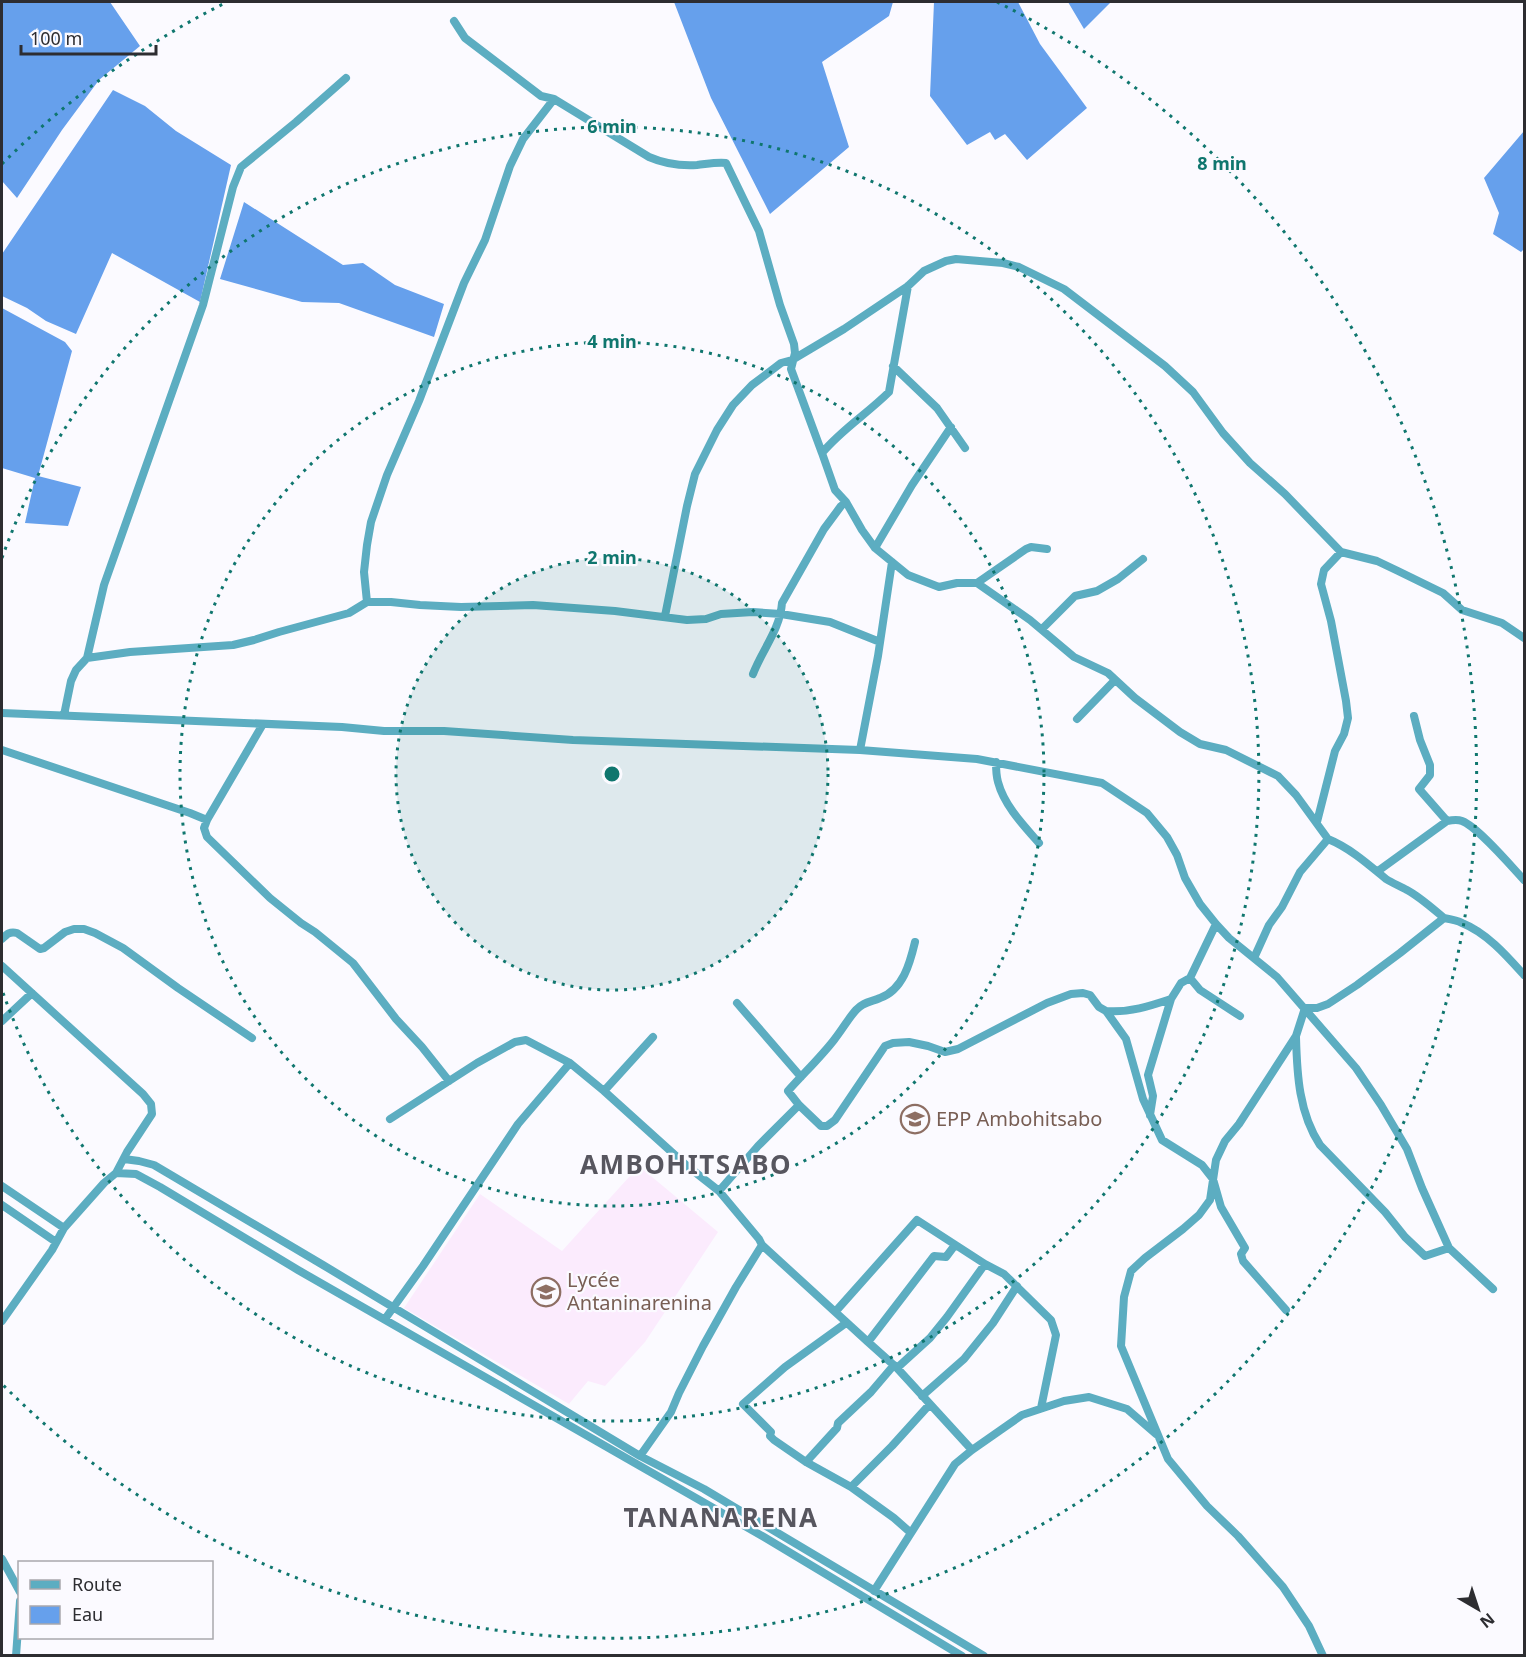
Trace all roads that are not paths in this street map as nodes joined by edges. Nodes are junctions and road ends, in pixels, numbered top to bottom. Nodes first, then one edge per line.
1 (454, 21) dead end
2 (346, 78) dead end
3 (554, 99) junction
4 (908, 286) junction
5 (792, 360) junction
6 (893, 366) junction
7 (951, 427) junction
8 (965, 448) dead end
9 (822, 453) junction
10 (846, 502) junction
11 (875, 548) junction
12 (1047, 549) dead end
13 (1341, 552) junction
14 (1143, 559) dead end
15 (892, 562) junction
16 (976, 583) junction
17 (367, 602) junction
18 (781, 614) junction
19 (665, 616) junction
20 (1042, 629) junction
21 (1524, 638) edge
22 (880, 642) junction
23 (87, 658) junction
24 (753, 674) dead end
25 (1115, 680) junction
26 (2, 713) edge
27 (64, 715) junction
28 (1414, 716) dead end
29 (1077, 719) dead end
30 (262, 724) junction
31 (2, 750) edge
32 (860, 750) junction
33 (996, 762) junction
34 (207, 820) junction
35 (1447, 821) junction
36 (1317, 822) junction
37 (1328, 840) junction
38 (1039, 843) dead end
39 (1378, 871) junction
40 (1524, 880) edge
41 (1444, 918) junction
42 (1216, 924) junction
43 (2, 939) edge
44 (915, 942) dead end
45 (1254, 958) junction
46 (2, 966) edge
47 (1524, 975) edge
48 (1190, 978) junction
49 (32, 993) junction
50 (1171, 999) junction
51 (736, 1004) dead end
52 (1305, 1008) junction
53 (1107, 1011) junction
54 (1240, 1016) dead end
55 (2, 1021) edge
56 (1296, 1036) junction
57 (653, 1037) dead end
58 (252, 1038) dead end
59 (570, 1063) junction
60 (801, 1077) junction
61 (450, 1081) junction
62 (604, 1091) junction
63 (799, 1105) junction
64 (1150, 1115) junction
65 (390, 1119) dead end
66 (124, 1159) junction
67 (116, 1173) junction
68 (1213, 1179) junction
69 (2, 1185) edge
70 (719, 1191) junction
71 (2, 1205) edge
72 (64, 1228) junction
73 (56, 1242) junction
74 (762, 1245) junction
75 (955, 1245) junction
76 (1449, 1248) junction
77 (306, 1256) junction
78 (985, 1264) junction
79 (298, 1269) junction
80 (1017, 1286) junction
81 (1493, 1289) dead end
82 (392, 1308) junction
83 (1286, 1310) dead end
84 (836, 1311) junction
85 (385, 1319) junction
86 (2, 1321) edge
87 (846, 1323) junction
88 (868, 1342) junction
89 (896, 1366) junction
90 (922, 1396) junction
91 (930, 1404) junction
92 (548, 1407) junction
93 (1041, 1408) junction
94 (1158, 1436) junction
95 (972, 1450) junction
96 (633, 1455) junction
97 (806, 1462) junction
98 (851, 1487) junction
99 (769, 1528) junction
100 (911, 1533) junction
101 (764, 1537) junction
102 (2, 1559) edge
103 (857, 1586) junction
104 (18, 1588) edge
105 (874, 1591) junction
106 (18, 1628) edge
107 (16, 1656) edge
108 (962, 1656) edge
109 (984, 1656) edge
110 (1323, 1656) edge

1 - 3 street
2 - 23 street
3 - 5 street
3 - 17 street
4 - 5 street
4 - 6 street
4 - 13 street
5 - 9 street
5 - 19 street
6 - 7 street
6 - 9 street
7 - 8 street
7 - 11 street
9 - 10 street
10 - 11 street
10 - 18 street
11 - 15 street
12 - 16 street
13 - 21 street
13 - 36 street
14 - 20 street
15 - 16 street
15 - 22 street
16 - 20 street
17 - 19 street
17 - 23 street
18 - 19 street
18 - 22 street
18 - 24 street
20 - 25 street
22 - 32 street
23 - 27 street
25 - 29 street
25 - 36 street
26 - 27 street
27 - 30 street
28 - 35 street
30 - 32 street
30 - 34 street
31 - 34 street
32 - 33 street
33 - 38 street
33 - 42 street
34 - 61 street
35 - 39 street
35 - 40 street
36 - 37 street
37 - 39 street
37 - 45 street
39 - 41 street
41 - 47 street
41 - 52 street
42 - 45 street
42 - 48 street
43 - 58 street
44 - 60 street
45 - 52 street
46 - 49 street
48 - 50 street
48 - 54 street
49 - 55 street
49 - 66 street
50 - 53 street
50 - 64 street
51 - 60 street
52 - 56 street
52 - 76 street
53 - 63 street
53 - 64 street
56 - 68 street
56 - 76 street
57 - 62 street
59 - 61 street
59 - 62 street
59 - 82 street
60 - 63 street
61 - 65 street
62 - 70 street
63 - 70 street
64 - 68 street
66 - 67 street
66 - 77 street
67 - 72 street
67 - 79 street
68 - 83 street
68 - 94 street
69 - 72 street
70 - 74 street
71 - 73 street
72 - 73 street
73 - 86 street
74 - 84 street
74 - 96 street
75 - 78 street
75 - 84 street
75 - 88 street
76 - 81 street
77 - 79 street
77 - 82 street
78 - 80 street
78 - 89 street
79 - 85 street
80 - 90 street
80 - 93 street
82 - 85 street
82 - 92 street
84 - 87 street
85 - 92 street
87 - 88 street
87 - 97 street
88 - 89 street
89 - 90 street
89 - 97 street
90 - 91 street
91 - 95 street
91 - 98 street
92 - 96 street
93 - 94 street
93 - 95 street
94 - 110 street
95 - 100 street
96 - 99 street
96 - 101 street
97 - 98 street
98 - 100 street
99 - 101 street
99 - 103 street
100 - 105 street
101 - 103 street
102 - 104 street
103 - 105 street
103 - 108 street
105 - 109 street
106 - 107 street

